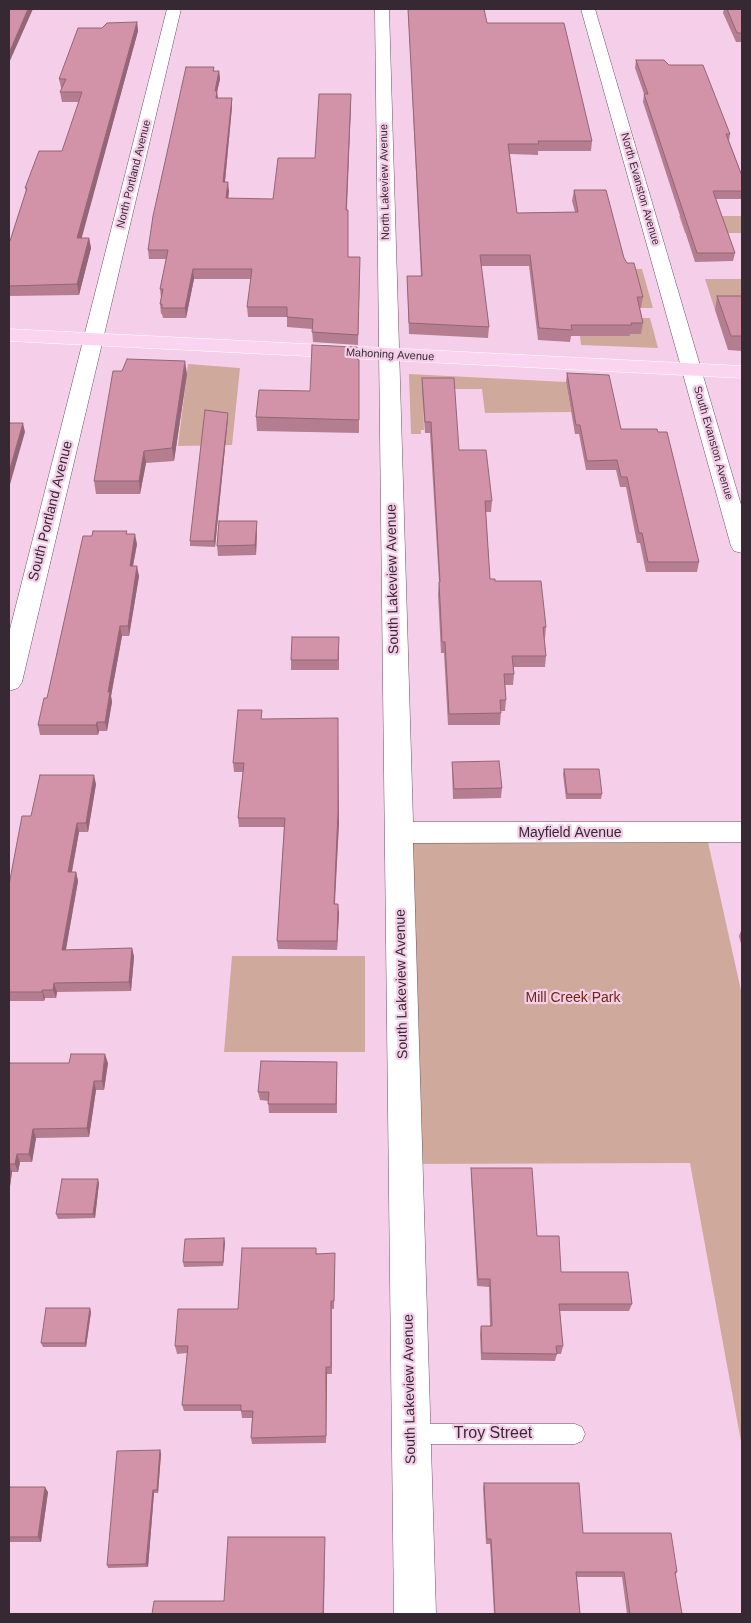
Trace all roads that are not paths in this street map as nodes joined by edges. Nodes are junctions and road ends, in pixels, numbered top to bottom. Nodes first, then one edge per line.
1 (174, 9) edge
2 (382, 9) edge
3 (588, 9) edge
4 (9, 336) edge
5 (93, 340) junction
6 (388, 354) junction
7 (692, 369) junction
8 (742, 372) edge
9 (742, 546) edge
10 (9, 682) edge
11 (742, 832) edge
12 (398, 833) junction
13 (411, 1434) junction
14 (575, 1434) dead end
15 (415, 1614) edge

1 - 5 street, North Portland Avenue
2 - 6 street, North Lakeview Avenue
3 - 7 street, North Evanston Avenue
4 - 5 main road, Mahoning Avenue
5 - 6 main road, Mahoning Avenue
5 - 10 street, South Portland Avenue
6 - 7 main road, Mahoning Avenue
6 - 12 street, South Lakeview Avenue
7 - 8 main road, Mahoning Avenue
7 - 9 street, South Evanston Avenue
11 - 12 street, Mayfield Avenue
12 - 13 street, South Lakeview Avenue
13 - 14 lane, Troy Street
13 - 15 street, South Lakeview Avenue

